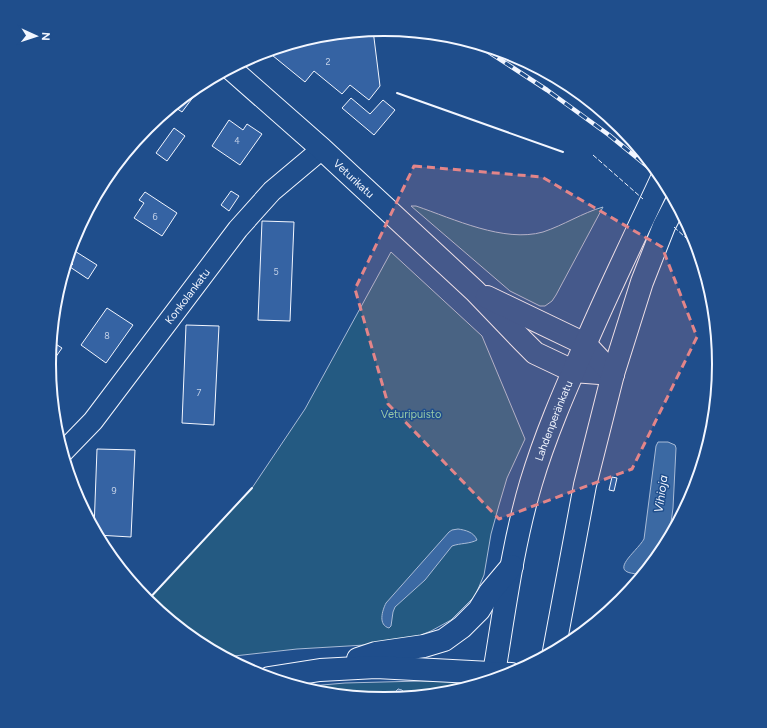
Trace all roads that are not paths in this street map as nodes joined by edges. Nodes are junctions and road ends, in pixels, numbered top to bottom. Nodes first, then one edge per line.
1 (234, 72) edge
2 (322, 149) junction
3 (658, 186) edge
4 (673, 209) edge
5 (475, 291) junction
6 (585, 344) junction
7 (573, 371) junction
8 (613, 374) junction
9 (67, 448) edge
10 (512, 566) junction
11 (555, 643) edge
12 (320, 670) junction
13 (500, 671) edge
14 (488, 675) edge
15 (282, 676) edge

1 - 2 main road, Veturikatu
2 - 5 main road, Veturikatu
2 - 9 street, Konkolankatu
3 - 6 main road, Lahdenperänkatu
4 - 8 main road
5 - 6 main road, Veturikatu
5 - 7 main road, Veturikatu
6 - 7 main road, Lahdenperänkatu
6 - 8 main road, Veturikatu
7 - 8 main road, Veturikatu
7 - 10 main road, Lahdenperänkatu
8 - 11 main road
10 - 12 main road
10 - 13 main road, Lahdenperänkatu
12 - 14 main road
12 - 15 main road

